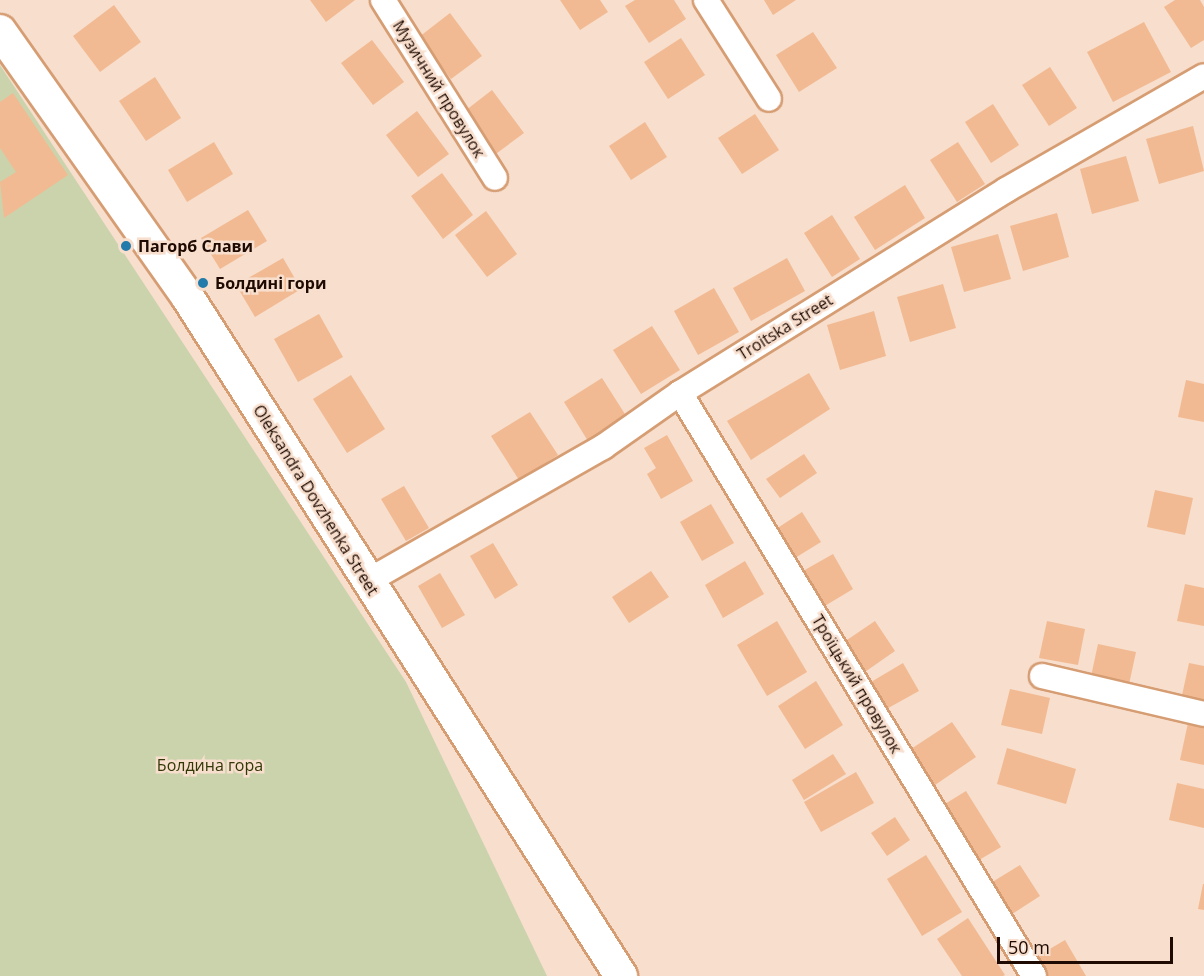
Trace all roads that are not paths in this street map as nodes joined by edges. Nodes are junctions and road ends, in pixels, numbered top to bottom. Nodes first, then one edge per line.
1 (383, 0) edge
2 (706, 0) edge
3 (0, 31) edge
4 (1204, 76) edge
5 (769, 99) dead end
6 (495, 178) dead end
7 (680, 393) junction
8 (368, 581) junction
9 (1042, 676) dead end
10 (1204, 714) edge
11 (621, 976) edge
12 (1034, 976) edge

1 - 6 street, Музичний провулок
2 - 5 street
3 - 8 main road, Oleksandra Dovzhenka Street
4 - 7 street, Troitska Street
7 - 8 street, Troitska Street
7 - 12 street, Троїцький провулок
8 - 11 main road, Oleksandra Dovzhenka Street
9 - 10 street

